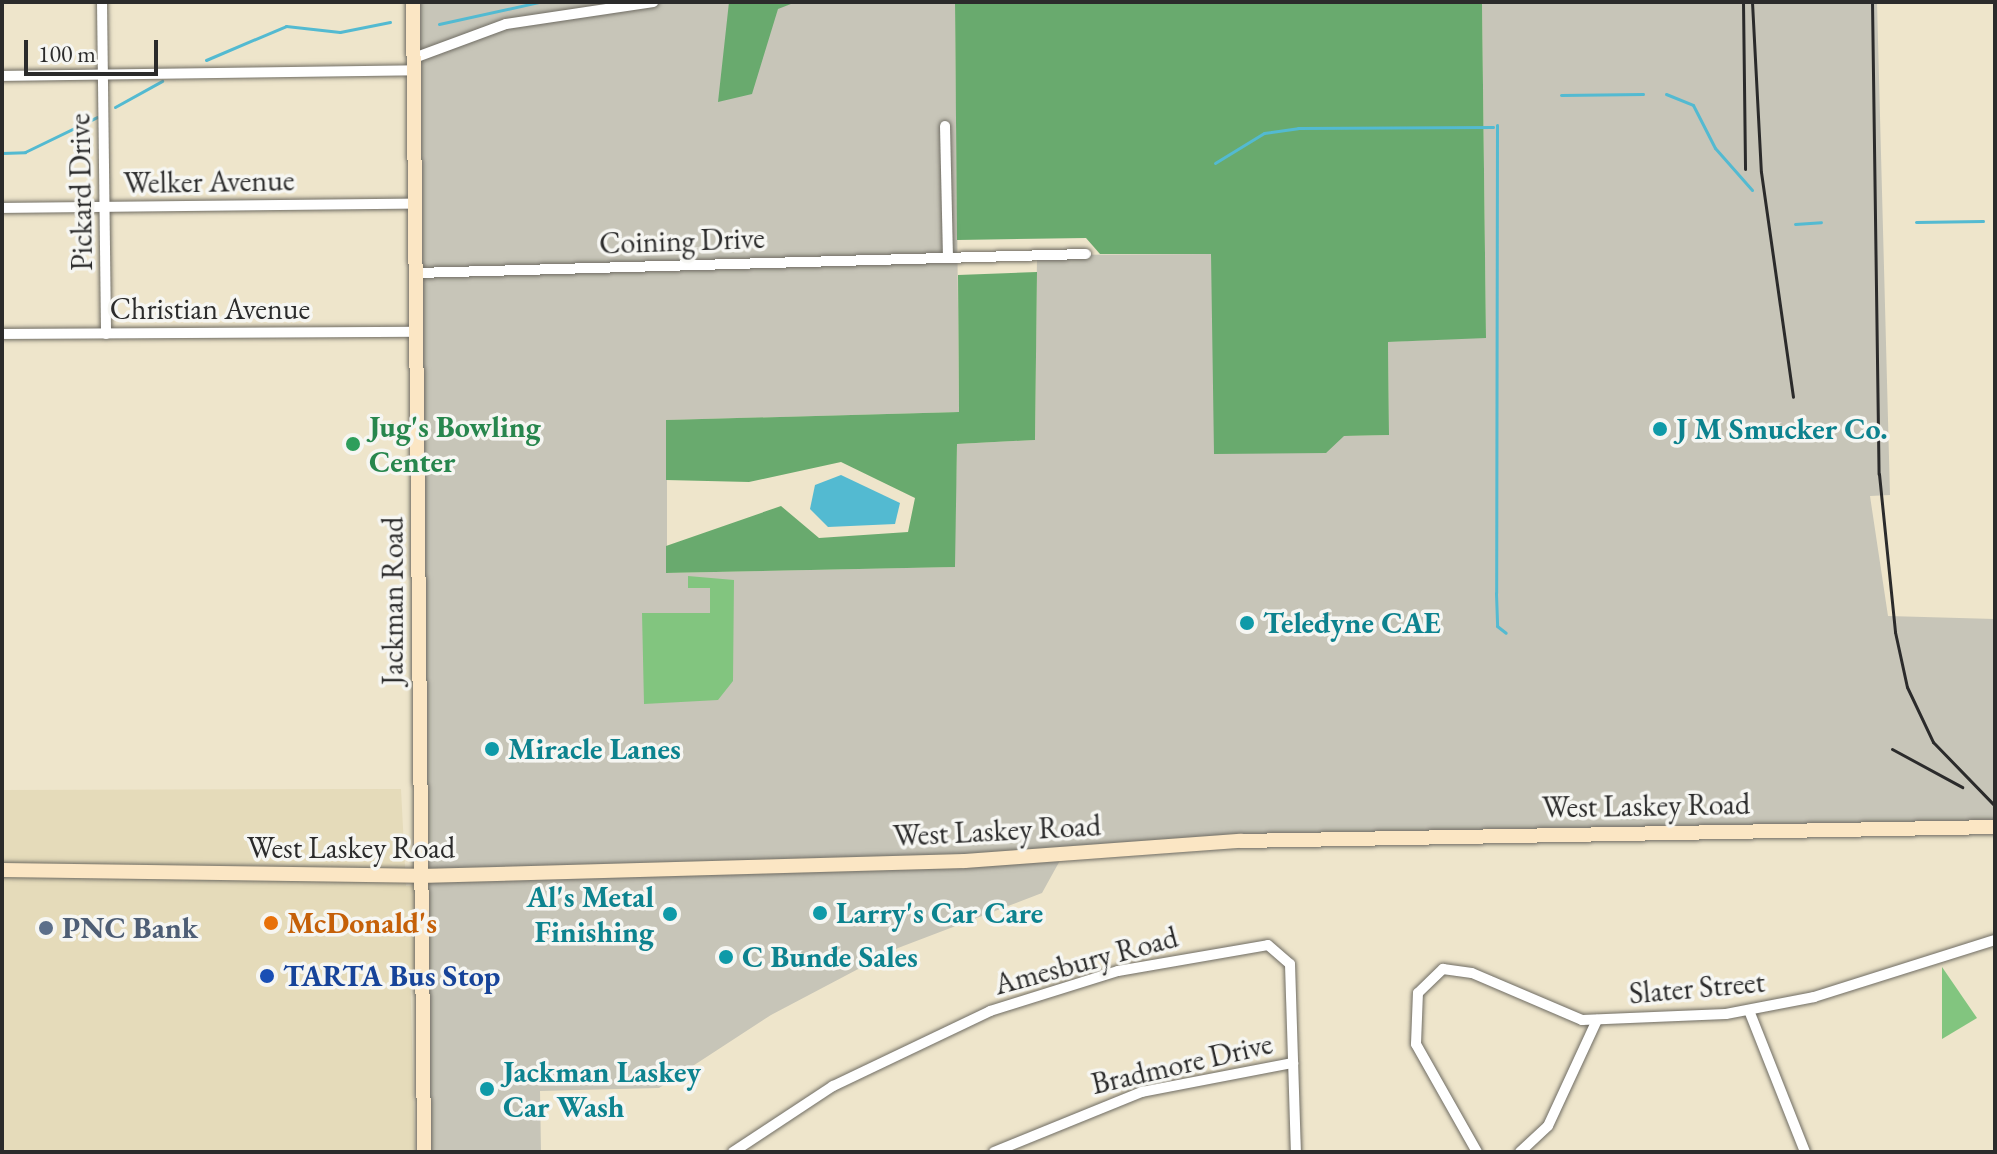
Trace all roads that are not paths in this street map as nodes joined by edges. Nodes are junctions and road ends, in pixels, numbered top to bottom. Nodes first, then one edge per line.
1 (102, 2) edge
2 (413, 2) edge
3 (653, 2) edge
4 (414, 64) junction
5 (103, 74) junction
6 (2, 76) edge
7 (945, 126) dead end
8 (417, 204) junction
9 (106, 207) junction
10 (2, 208) edge
11 (1086, 254) dead end
12 (948, 258) junction
13 (417, 273) junction
14 (417, 332) junction
15 (2, 334) edge
16 (106, 334) junction
17 (1995, 827) edge
18 (2, 870) edge
19 (420, 876) junction
20 (1995, 940) edge
21 (1750, 1013) junction
22 (1597, 1020) junction
23 (1293, 1063) junction
24 (424, 1152) edge
25 (733, 1152) edge
26 (994, 1152) edge
27 (1296, 1152) edge
28 (1477, 1152) edge
29 (1520, 1152) edge
30 (1805, 1152) edge

1 - 5 street, Pickard Drive
2 - 4 main road, Jackman Road
3 - 4 street
4 - 5 street
4 - 8 main road, Jackman Road
5 - 6 street
5 - 9 street, Pickard Drive
7 - 12 street
8 - 9 street, Welker Avenue
8 - 13 main road, Jackman Road
9 - 10 street, Welker Avenue
9 - 16 street, Pickard Drive
11 - 12 street, Coining Drive
12 - 13 street, Coining Drive
13 - 14 main road, Jackman Road
14 - 16 street, Christian Avenue
14 - 19 main road, Jackman Road
15 - 16 street, Christian Avenue
17 - 19 main road, West Laskey Road
18 - 19 main road, West Laskey Road
19 - 24 main road, Jackman Road
20 - 21 street, Slater Street
21 - 22 street, Slater Street
21 - 30 street
22 - 28 street
22 - 29 street, Slater Street
23 - 25 street, Amesbury Road
23 - 26 street, Bradmore Drive
23 - 27 street, Amesbury Road

